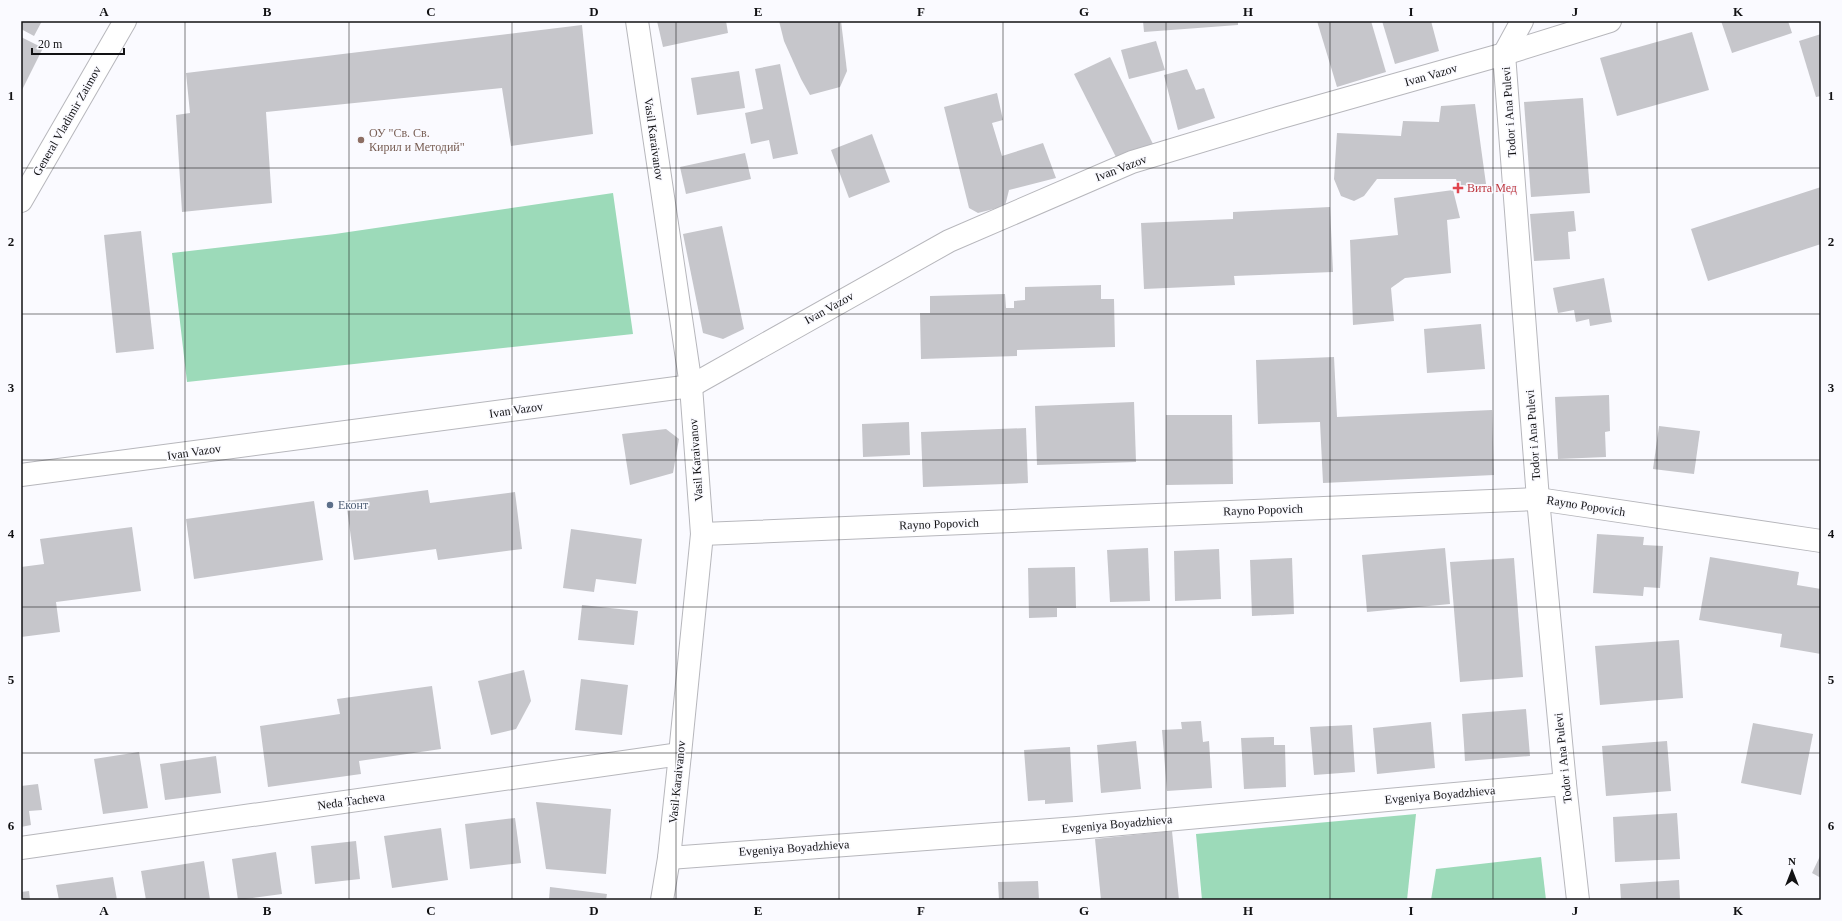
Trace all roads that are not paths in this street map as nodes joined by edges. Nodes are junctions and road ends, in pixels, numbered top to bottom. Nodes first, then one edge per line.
1 (125, 21) edge
2 (637, 21) edge
3 (1522, 21) edge
4 (1610, 21) edge
5 (1504, 54) junction
6 (23, 193) edge
7 (691, 386) junction
8 (21, 475) edge
9 (1538, 498) junction
10 (702, 534) junction
11 (1821, 541) edge
12 (680, 754) junction
13 (1565, 784) junction
14 (21, 848) edge
15 (669, 858) junction
16 (662, 900) edge
17 (1578, 900) edge

1 - 6 street, General Vladimir Zaimov
2 - 7 street, Vasil Karaivanov
3 - 5 street, Todor i Ana Pulevi
4 - 5 street, Ivan Vazov
5 - 7 street, Ivan Vazov
5 - 9 street, Todor i Ana Pulevi
7 - 8 street, Ivan Vazov
7 - 10 street, Vasil Karaivanov
9 - 10 street, Rayno Popovich
9 - 11 street, Rayno Popovich
9 - 13 street, Todor i Ana Pulevi
10 - 12 street, Vasil Karaivanov
12 - 14 street, Neda Tacheva
12 - 15 street, Vasil Karaivanov
13 - 15 street, Evgeniya Boyadzhieva
13 - 17 street, Todor i Ana Pulevi
15 - 16 street, Vasil Karaivanov

